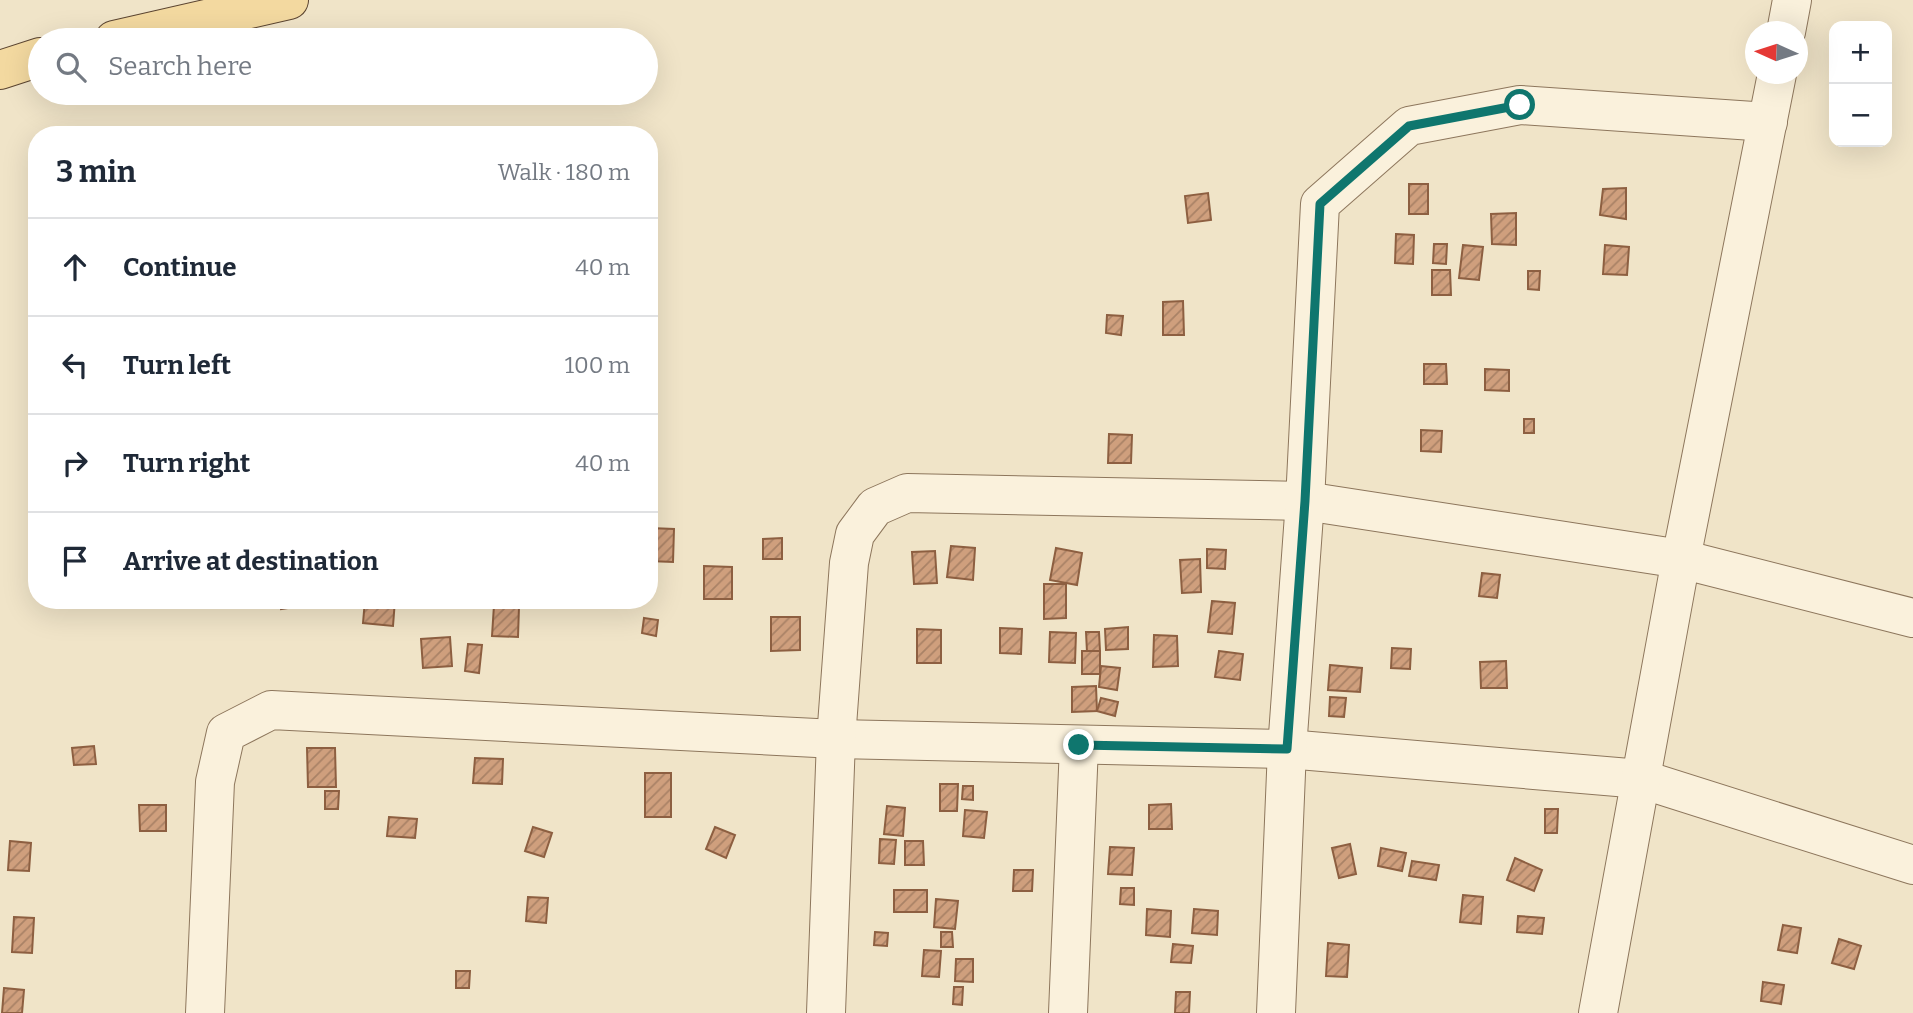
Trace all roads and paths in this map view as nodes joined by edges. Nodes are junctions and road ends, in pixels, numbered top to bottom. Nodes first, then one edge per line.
1 (289, 0) edge
2 (1792, 0) edge
3 (1788, 21) edge
4 (166, 28) edge
5 (28, 61) edge
6 (0, 70) edge
7 (1775, 84) edge
8 (1768, 122) junction
9 (1305, 501) junction
10 (1681, 559) junction
11 (1913, 618) edge
12 (836, 739) junction
13 (1079, 745) junction
14 (1287, 749) junction
15 (1641, 779) junction
16 (1913, 865) edge
17 (205, 1013) edge
18 (826, 1013) edge
19 (1068, 1013) edge
20 (1276, 1013) edge
21 (1599, 1013) edge

1 - 4 main road
2 - 3 street
5 - 6 main road
7 - 8 street
8 - 9 street
8 - 10 street
9 - 10 street
9 - 12 street
9 - 14 street
10 - 11 street
10 - 15 street
12 - 13 street
12 - 17 street
12 - 18 street
13 - 14 street
13 - 19 street
14 - 15 street
14 - 20 street
15 - 16 street
15 - 21 street

